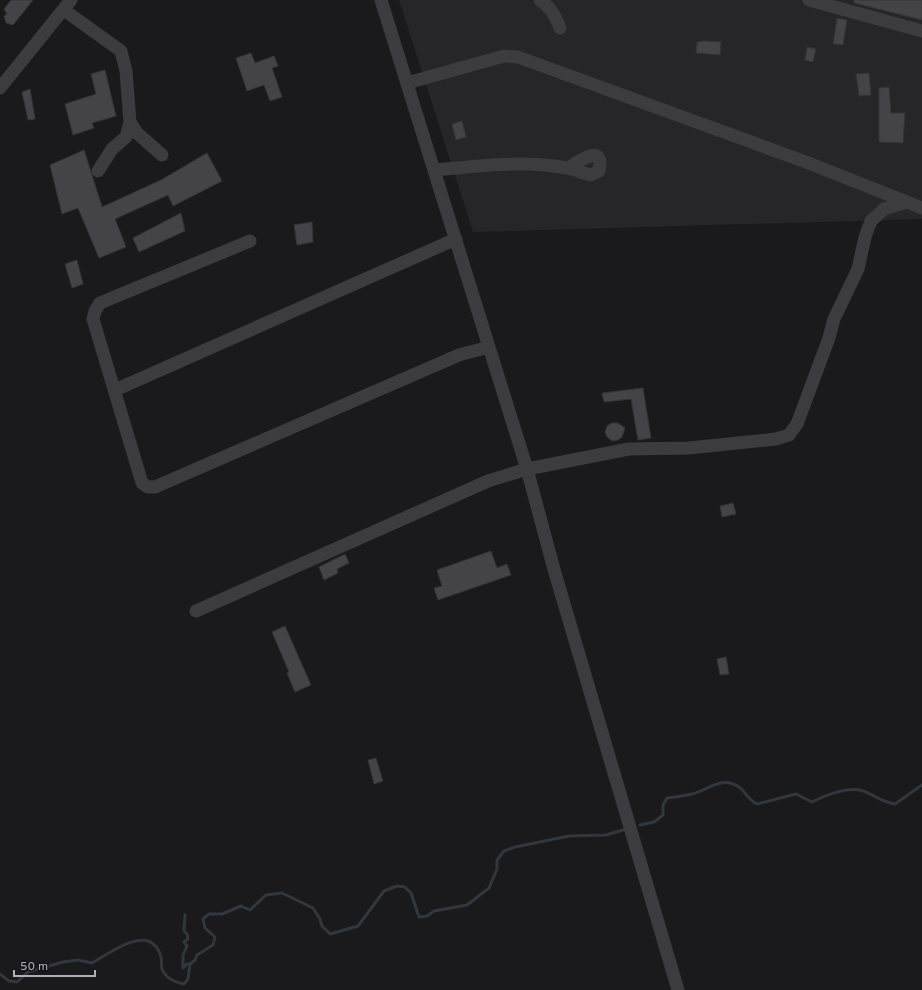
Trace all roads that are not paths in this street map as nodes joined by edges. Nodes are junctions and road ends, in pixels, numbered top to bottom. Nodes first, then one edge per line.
1 (381, 0) edge
2 (540, 0) edge
3 (809, 0) edge
4 (67, 5) edge
5 (560, 28) dead end
6 (922, 31) edge
7 (407, 83) junction
8 (0, 88) edge
9 (130, 122) junction
10 (162, 155) dead end
11 (568, 168) dead end
12 (434, 170) junction
13 (98, 171) dead end
14 (907, 202) junction
15 (922, 208) edge
16 (456, 239) junction
17 (250, 240) dead end
18 (489, 347) junction
19 (115, 390) junction
20 (527, 469) junction
21 (196, 611) dead end
22 (678, 990) edge

1 - 7 street
2 - 5 street
3 - 6 street
4 - 8 street
4 - 9 street
7 - 12 street
7 - 14 street
9 - 10 street
9 - 13 street
11 - 12 street
12 - 16 street
14 - 15 street
14 - 20 street
16 - 18 street
16 - 19 street
17 - 19 street
18 - 19 street
18 - 20 street
20 - 21 street
20 - 22 street

